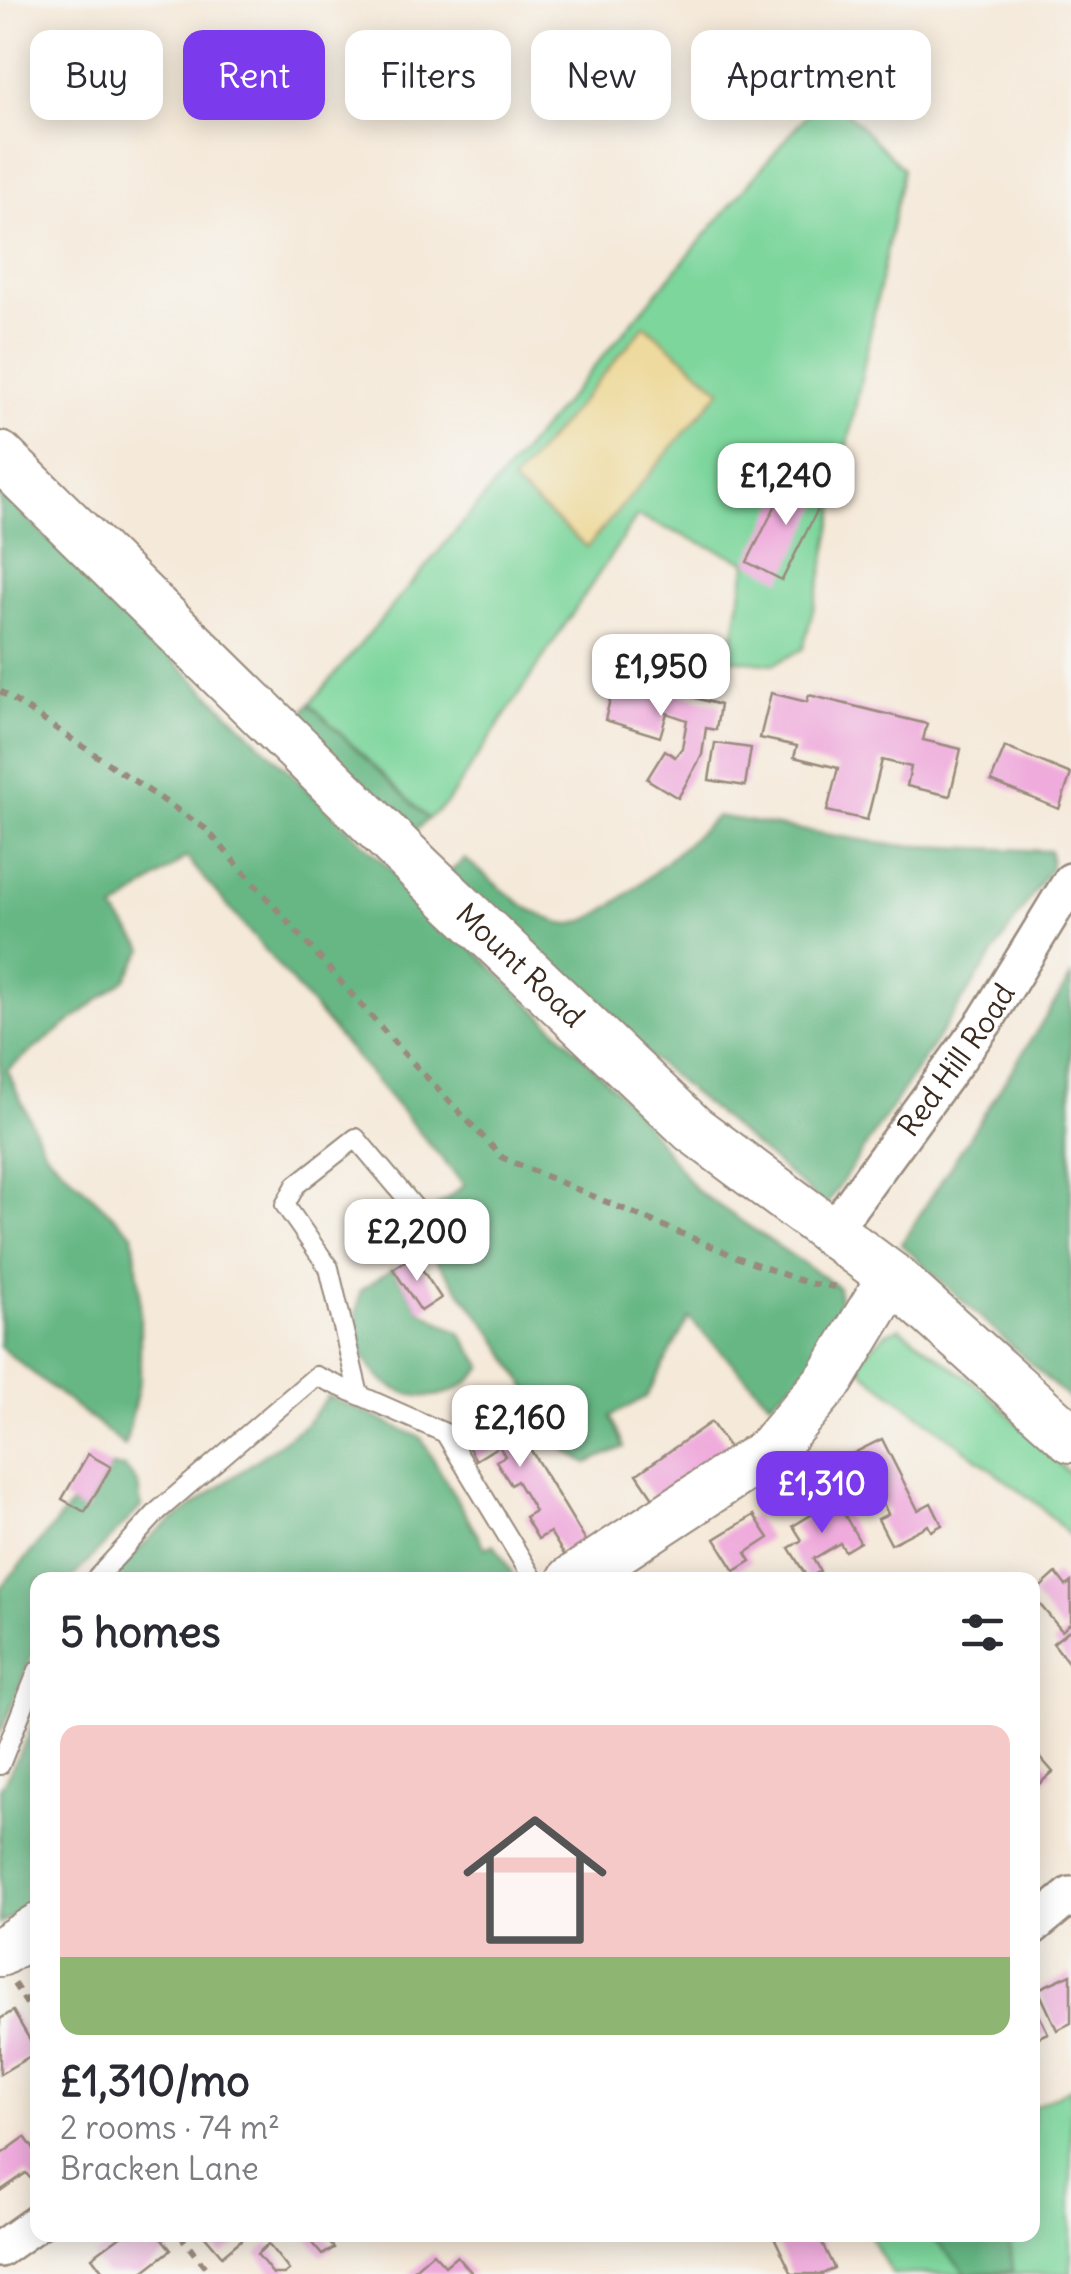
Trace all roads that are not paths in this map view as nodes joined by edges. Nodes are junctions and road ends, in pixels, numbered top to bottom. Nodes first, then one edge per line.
1 (0, 456) edge
2 (1071, 881) edge
3 (414, 1207) dead end
4 (830, 1234) junction
5 (892, 1277) junction
6 (359, 1395) junction
7 (1071, 1438) edge
8 (102, 1572) edge
9 (529, 1572) edge
10 (584, 1572) edge
11 (30, 1690) edge
12 (0, 1765) edge
13 (1071, 1894) edge
14 (1040, 1920) edge
15 (30, 1933) edge
16 (0, 1952) edge
17 (30, 2228) edge
18 (0, 2249) edge

1 - 4 main road, Mount Road
2 - 4 street, Red Hill Road
3 - 6 lane
4 - 5 main road, Mount Road
5 - 7 main road, Mount Road
5 - 10 main road
6 - 8 lane
6 - 9 lane
11 - 12 lane
13 - 14 street
15 - 16 main road
17 - 18 street

